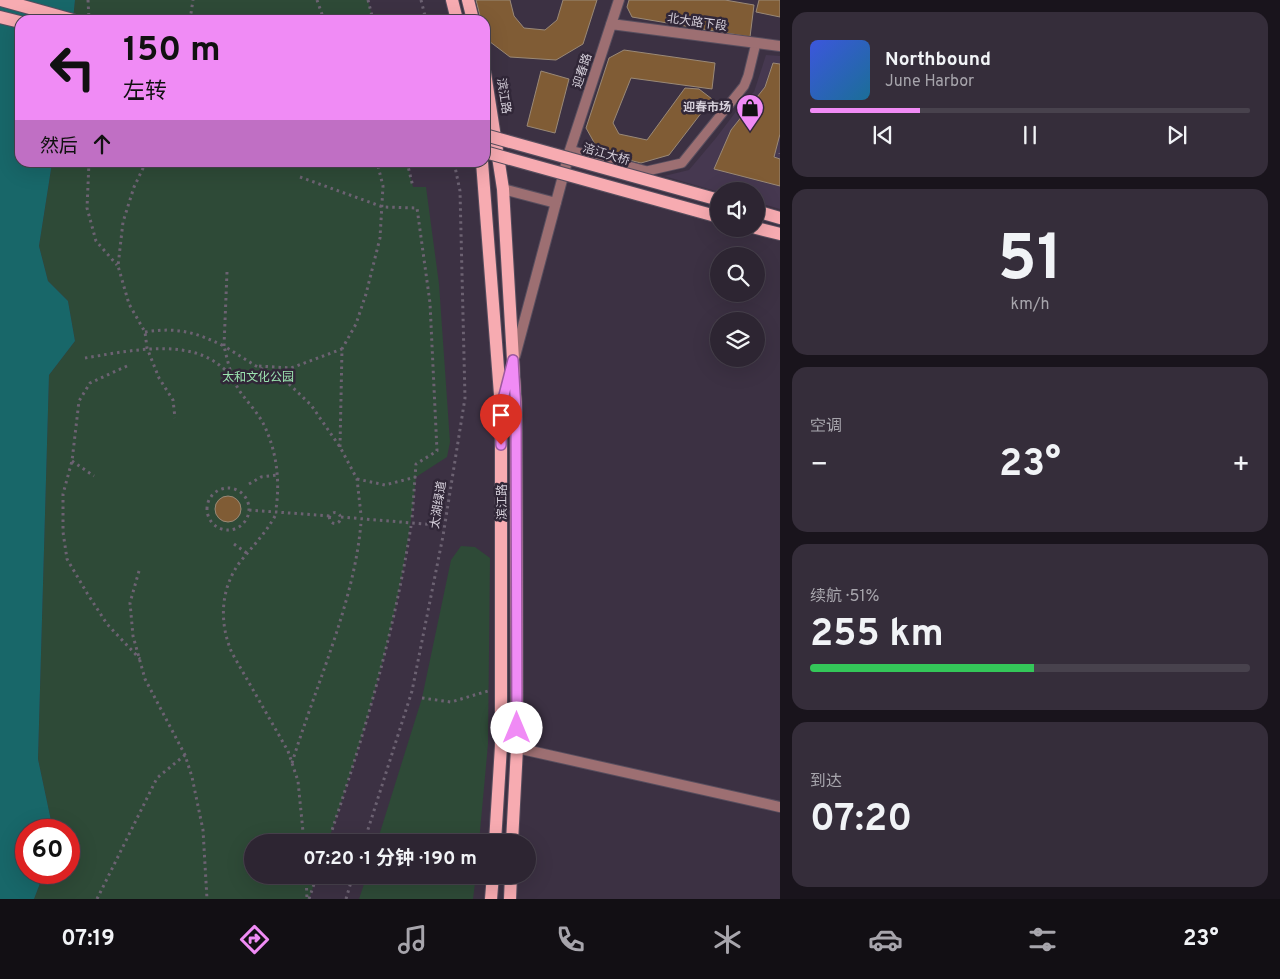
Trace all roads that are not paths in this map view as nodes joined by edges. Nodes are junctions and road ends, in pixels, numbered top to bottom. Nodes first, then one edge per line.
1 (1, 0) edge
2 (452, 0) edge
3 (468, 0) edge
4 (619, 0) edge
5 (55, 15) edge
6 (455, 15) edge
7 (472, 15) edge
8 (0, 17) edge
9 (15, 21) edge
10 (612, 24) junction
11 (756, 44) junction
12 (780, 46) edge
13 (490, 105) edge
14 (490, 136) edge
15 (570, 150) junction
16 (490, 153) edge
17 (482, 167) edge
18 (503, 189) junction
19 (710, 198) edge
20 (556, 202) junction
21 (710, 214) edge
22 (765, 214) edge
23 (780, 218) edge
24 (765, 230) edge
25 (780, 234) edge
26 (513, 360) junction
27 (501, 407) junction
28 (517, 748) junction
29 (780, 807) edge
30 (496, 834) edge
31 (512, 834) edge
32 (493, 884) edge
33 (511, 884) edge
34 (492, 899) edge
35 (510, 899) edge

1 - 5 main road
2 - 6 main road
3 - 7 main road
4 - 10 street, 迎春路
8 - 9 main road
10 - 11 street, 北大路下段
10 - 15 street, 迎春路
11 - 12 street, 北大路下段
11 - 15 lane
13 - 18 main road, 滨江路
14 - 19 main road, 涪江大桥, bridge
15 - 20 street, 迎春路
16 - 21 main road, bridge
17 - 27 main road, 滨江路
18 - 20 street
18 - 26 main road, 滨江路
20 - 26 street, 迎春路
22 - 23 main road
24 - 25 main road
26 - 27 street, 迎春路
26 - 28 main road, 滨江路
27 - 30 main road, 滨江路
28 - 29 street
28 - 31 main road, 滨江路
32 - 34 main road
33 - 35 main road

